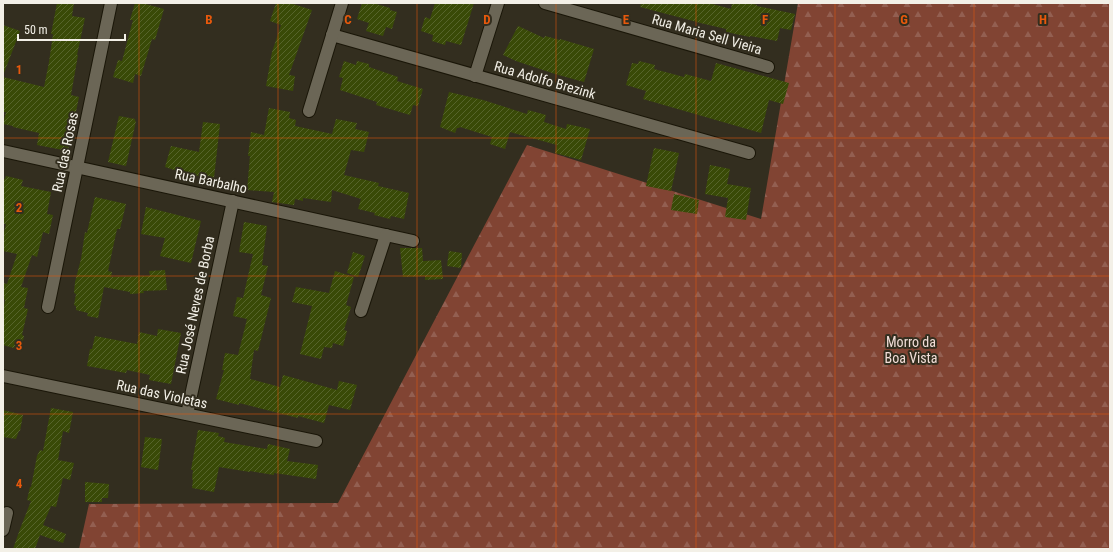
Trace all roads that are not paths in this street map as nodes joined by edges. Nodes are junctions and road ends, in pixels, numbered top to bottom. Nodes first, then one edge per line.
1 (111, 3) edge
2 (342, 3) edge
3 (498, 3) edge
4 (545, 3) edge
5 (332, 35) junction
6 (768, 67) dead end
7 (475, 76) junction
8 (309, 110) dead end
9 (3, 151) edge
10 (749, 153) dead end
11 (77, 167) junction
12 (233, 201) junction
13 (386, 235) junction
14 (413, 241) dead end
15 (48, 307) dead end
16 (361, 311) dead end
17 (3, 376) edge
18 (187, 414) junction
19 (316, 441) dead end
20 (8, 513) dead end
21 (3, 530) edge

1 - 11 street, Rua das Rosas
2 - 5 street
3 - 7 street
4 - 6 street, Rua Maria Sell Vieira
5 - 7 street, Rua Adolfo Brezink
5 - 8 street
7 - 10 street, Rua Adolfo Brezink
9 - 11 street, Rua Barbalho
11 - 12 street, Rua Barbalho
11 - 15 street, Rua das Rosas
12 - 13 street, Rua Barbalho
12 - 18 street, Rua José Neves de Borba
13 - 14 street, Rua Barbalho
13 - 16 street
17 - 18 street, Rua das Violetas
18 - 19 street, Rua das Violetas
20 - 21 street

